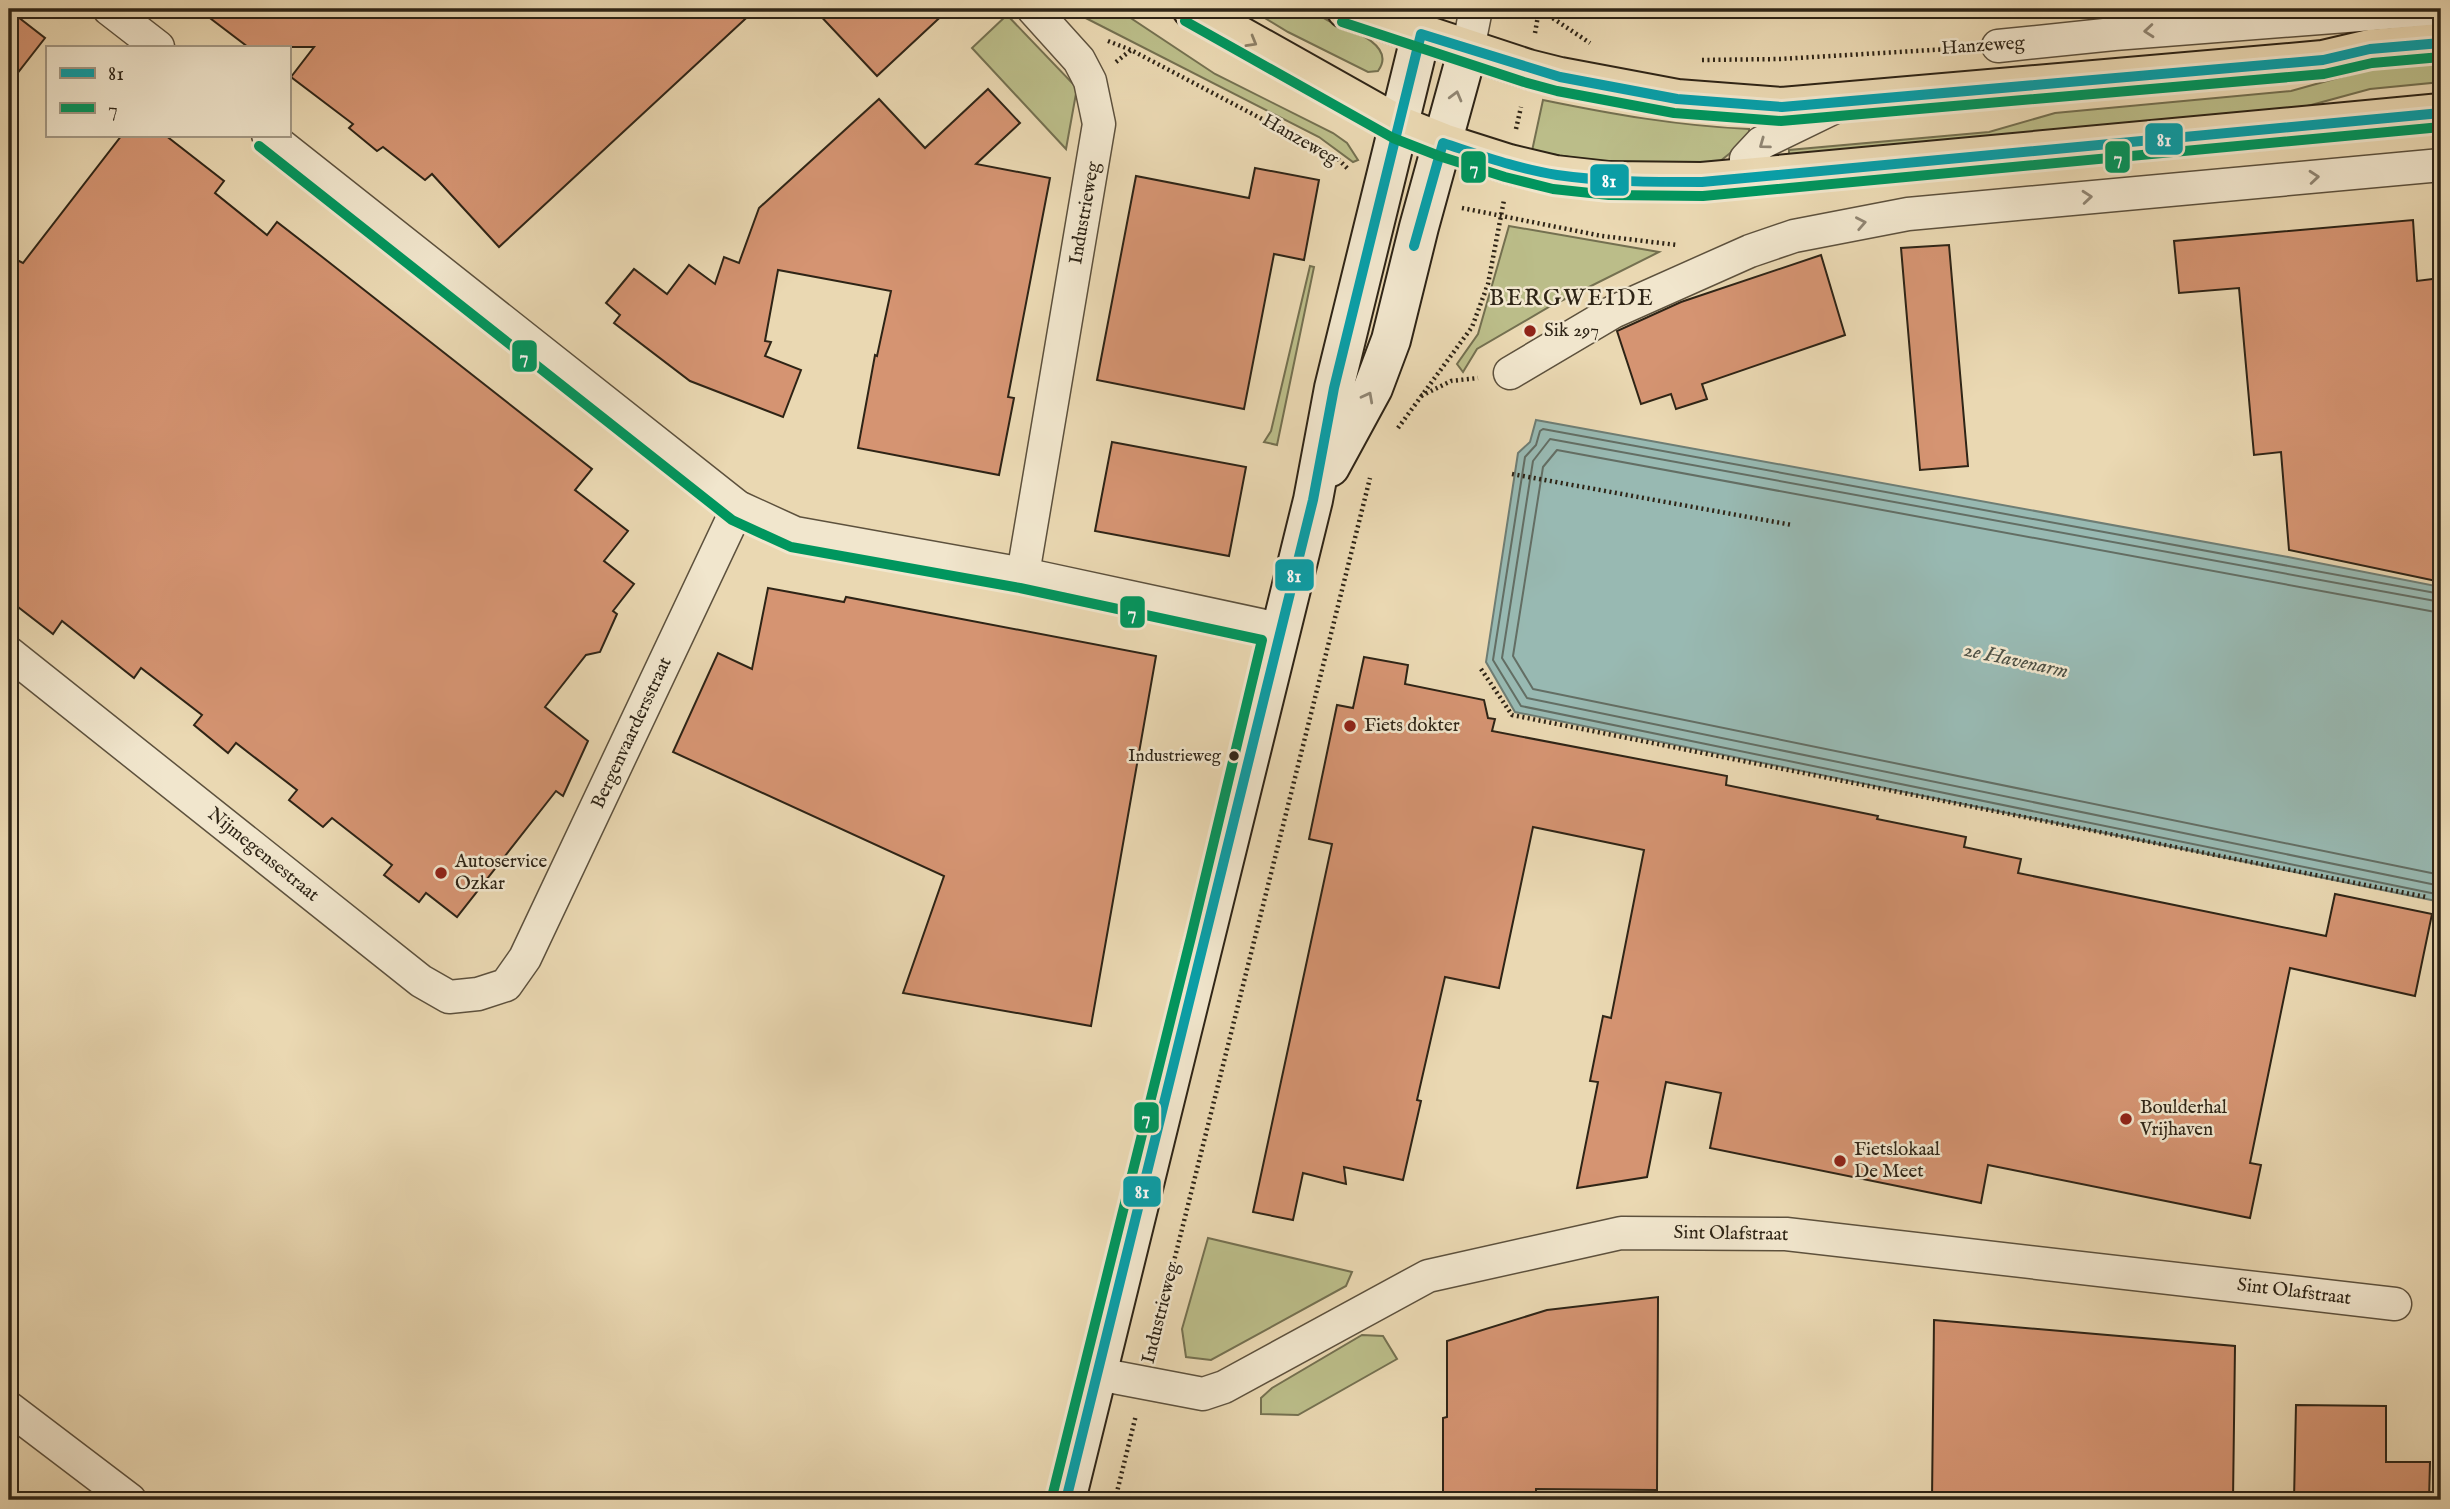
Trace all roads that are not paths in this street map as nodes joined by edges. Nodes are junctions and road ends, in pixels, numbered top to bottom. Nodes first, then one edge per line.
1 (109, 9) edge
2 (1192, 9) edge
3 (1346, 9) edge
4 (1476, 9) edge
5 (2437, 9) edge
6 (1043, 19) edge
7 (1424, 21) edge
8 (2441, 43) edge
9 (157, 46) edge
10 (1998, 46) road end
11 (1468, 49) junction
12 (1844, 103) junction
13 (2441, 113) edge
14 (1400, 126) junction
15 (269, 136) edge
16 (1443, 143) junction
17 (2441, 165) edge
18 (1747, 178) junction
19 (1510, 373) road end
20 (1313, 500) junction
21 (738, 507) junction
22 (1023, 574) junction
23 (1279, 629) junction
24 (9, 653) edge
25 (525, 958) joint
26 (2395, 1304) dead end
27 (1098, 1374) junction
28 (9, 1408) edge
29 (130, 1500) edge
30 (1066, 1500) edge

1 - 9 street
2 -> 14 main road
3 - 7 main road
4 - 11 street
5 -> 10 street, Hanzeweg
6 - 22 street, Industrieweg
7 - 11 main road
7 - 14 street
8 - 12 main road
11 - 12 main road
16 -> 11 street
12 -> 18 street
13 - 18 main road
14 - 16 main road
14 - 20 street
15 - 21 street
16 - 18 main road
20 -> 16 street
19 -> 17 street
20 - 23 street
21 - 22 street
21 - 25 street, Bergenvaardersstraat
22 - 23 street
23 - 27 street
24 - 25 street, Nijmegensestraat
26 - 27 street, Sint Olafstraat
27 - 30 street
28 - 29 street

